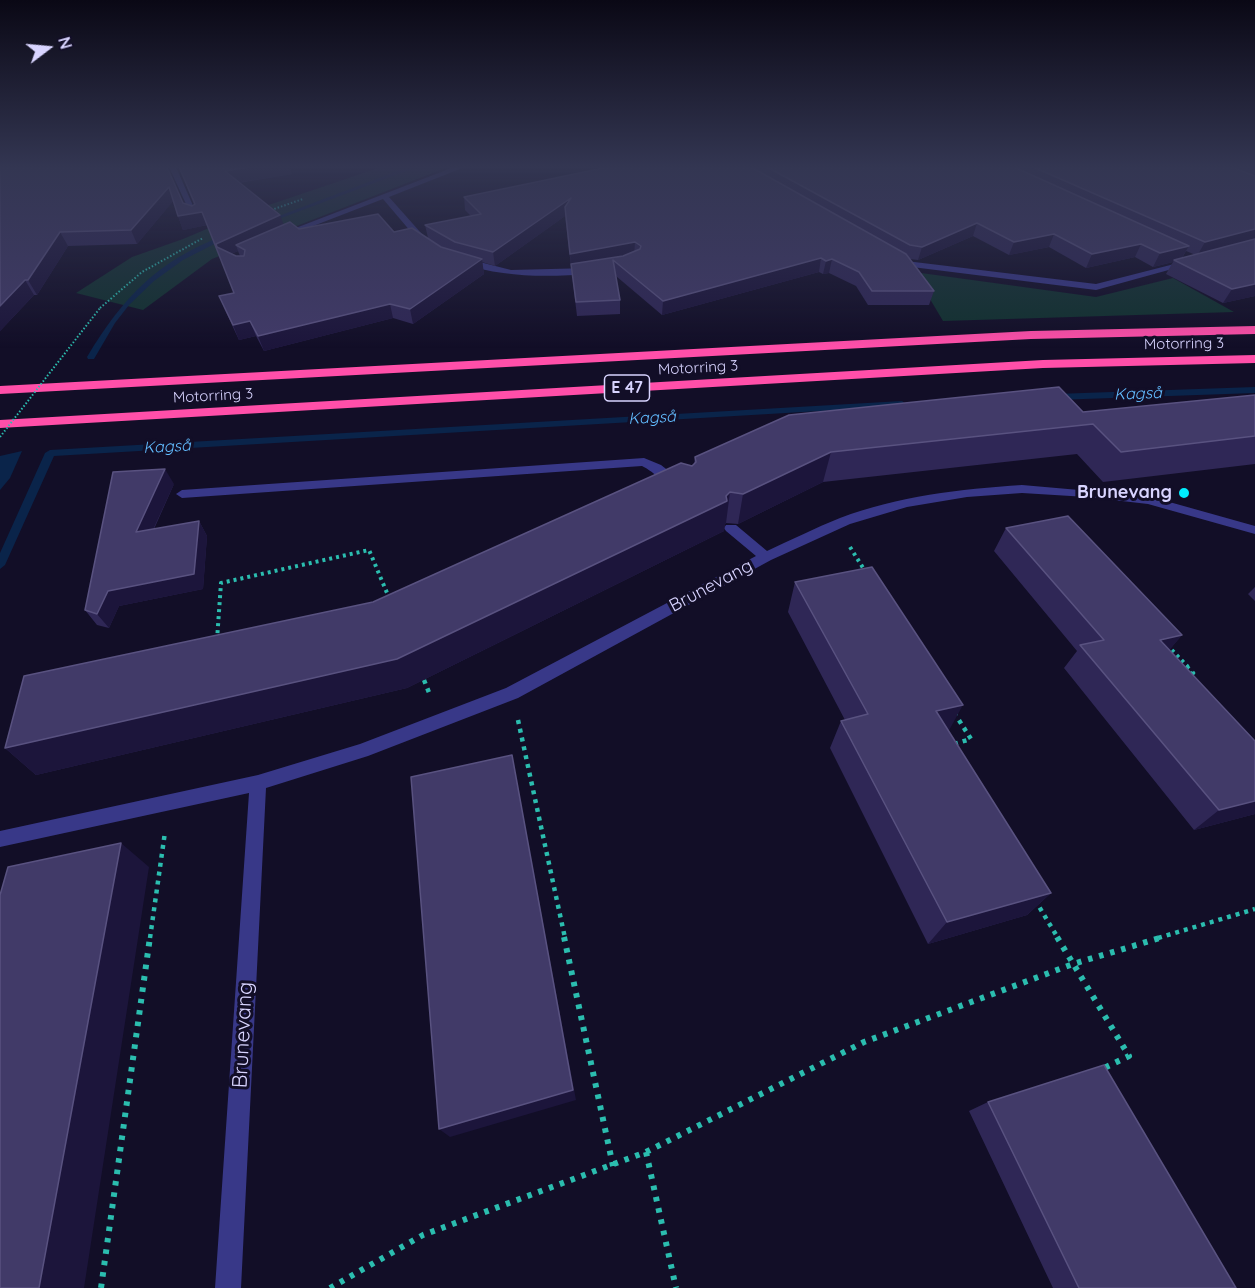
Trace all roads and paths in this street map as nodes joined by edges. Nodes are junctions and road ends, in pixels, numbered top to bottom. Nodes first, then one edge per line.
1 (303, 227) edge
2 (411, 227) edge
3 (206, 237) edge
4 (274, 238) edge
5 (439, 251) edge
6 (884, 252) edge
7 (450, 255) edge
8 (1187, 256) edge
9 (598, 270) edge
10 (1255, 330) edge
11 (1255, 359) edge
12 (0, 390) edge
13 (0, 424) edge
14 (0, 437) edge
15 (686, 491) edge
16 (182, 494) dead end
17 (836, 526) junction
18 (731, 528) edge
19 (1255, 530) edge
20 (766, 556) junction
21 (868, 576) edge
22 (394, 609) edge
23 (1161, 638) edge
24 (217, 643) edge
25 (1185, 675) edge
26 (512, 693) junction
27 (952, 708) edge
28 (945, 748) edge
29 (258, 783) junction
30 (169, 802) junction
31 (0, 839) edge
32 (1030, 892) edge
33 (1255, 909) edge
34 (1073, 964) junction
35 (1095, 1072) edge
36 (646, 1152) junction
37 (613, 1166) junction
38 (101, 1288) edge
39 (228, 1288) edge
40 (330, 1288) edge
41 (676, 1288) edge

1 - 4 street
2 - 5 street
3 - 14 path, bridge
6 - 8 street
7 - 9 street
10 - 12 highway, Motorring 3 / E 47
11 - 13 highway, Motorring 3 / E 47
15 - 16 street
17 - 19 street, Brunevang
17 - 20 street, Brunevang
17 - 21 path
18 - 20 street
20 - 26 street, Brunevang
22 - 24 path
23 - 25 path
26 - 29 street, Brunevang
26 - 37 path
27 - 28 path
29 - 30 street, Brunevang
29 - 39 street, Brunevang
30 - 31 street, Brunevang
30 - 38 path
32 - 34 path
33 - 34 path
34 - 35 path
34 - 36 path
36 - 37 path
36 - 41 path
37 - 40 path

